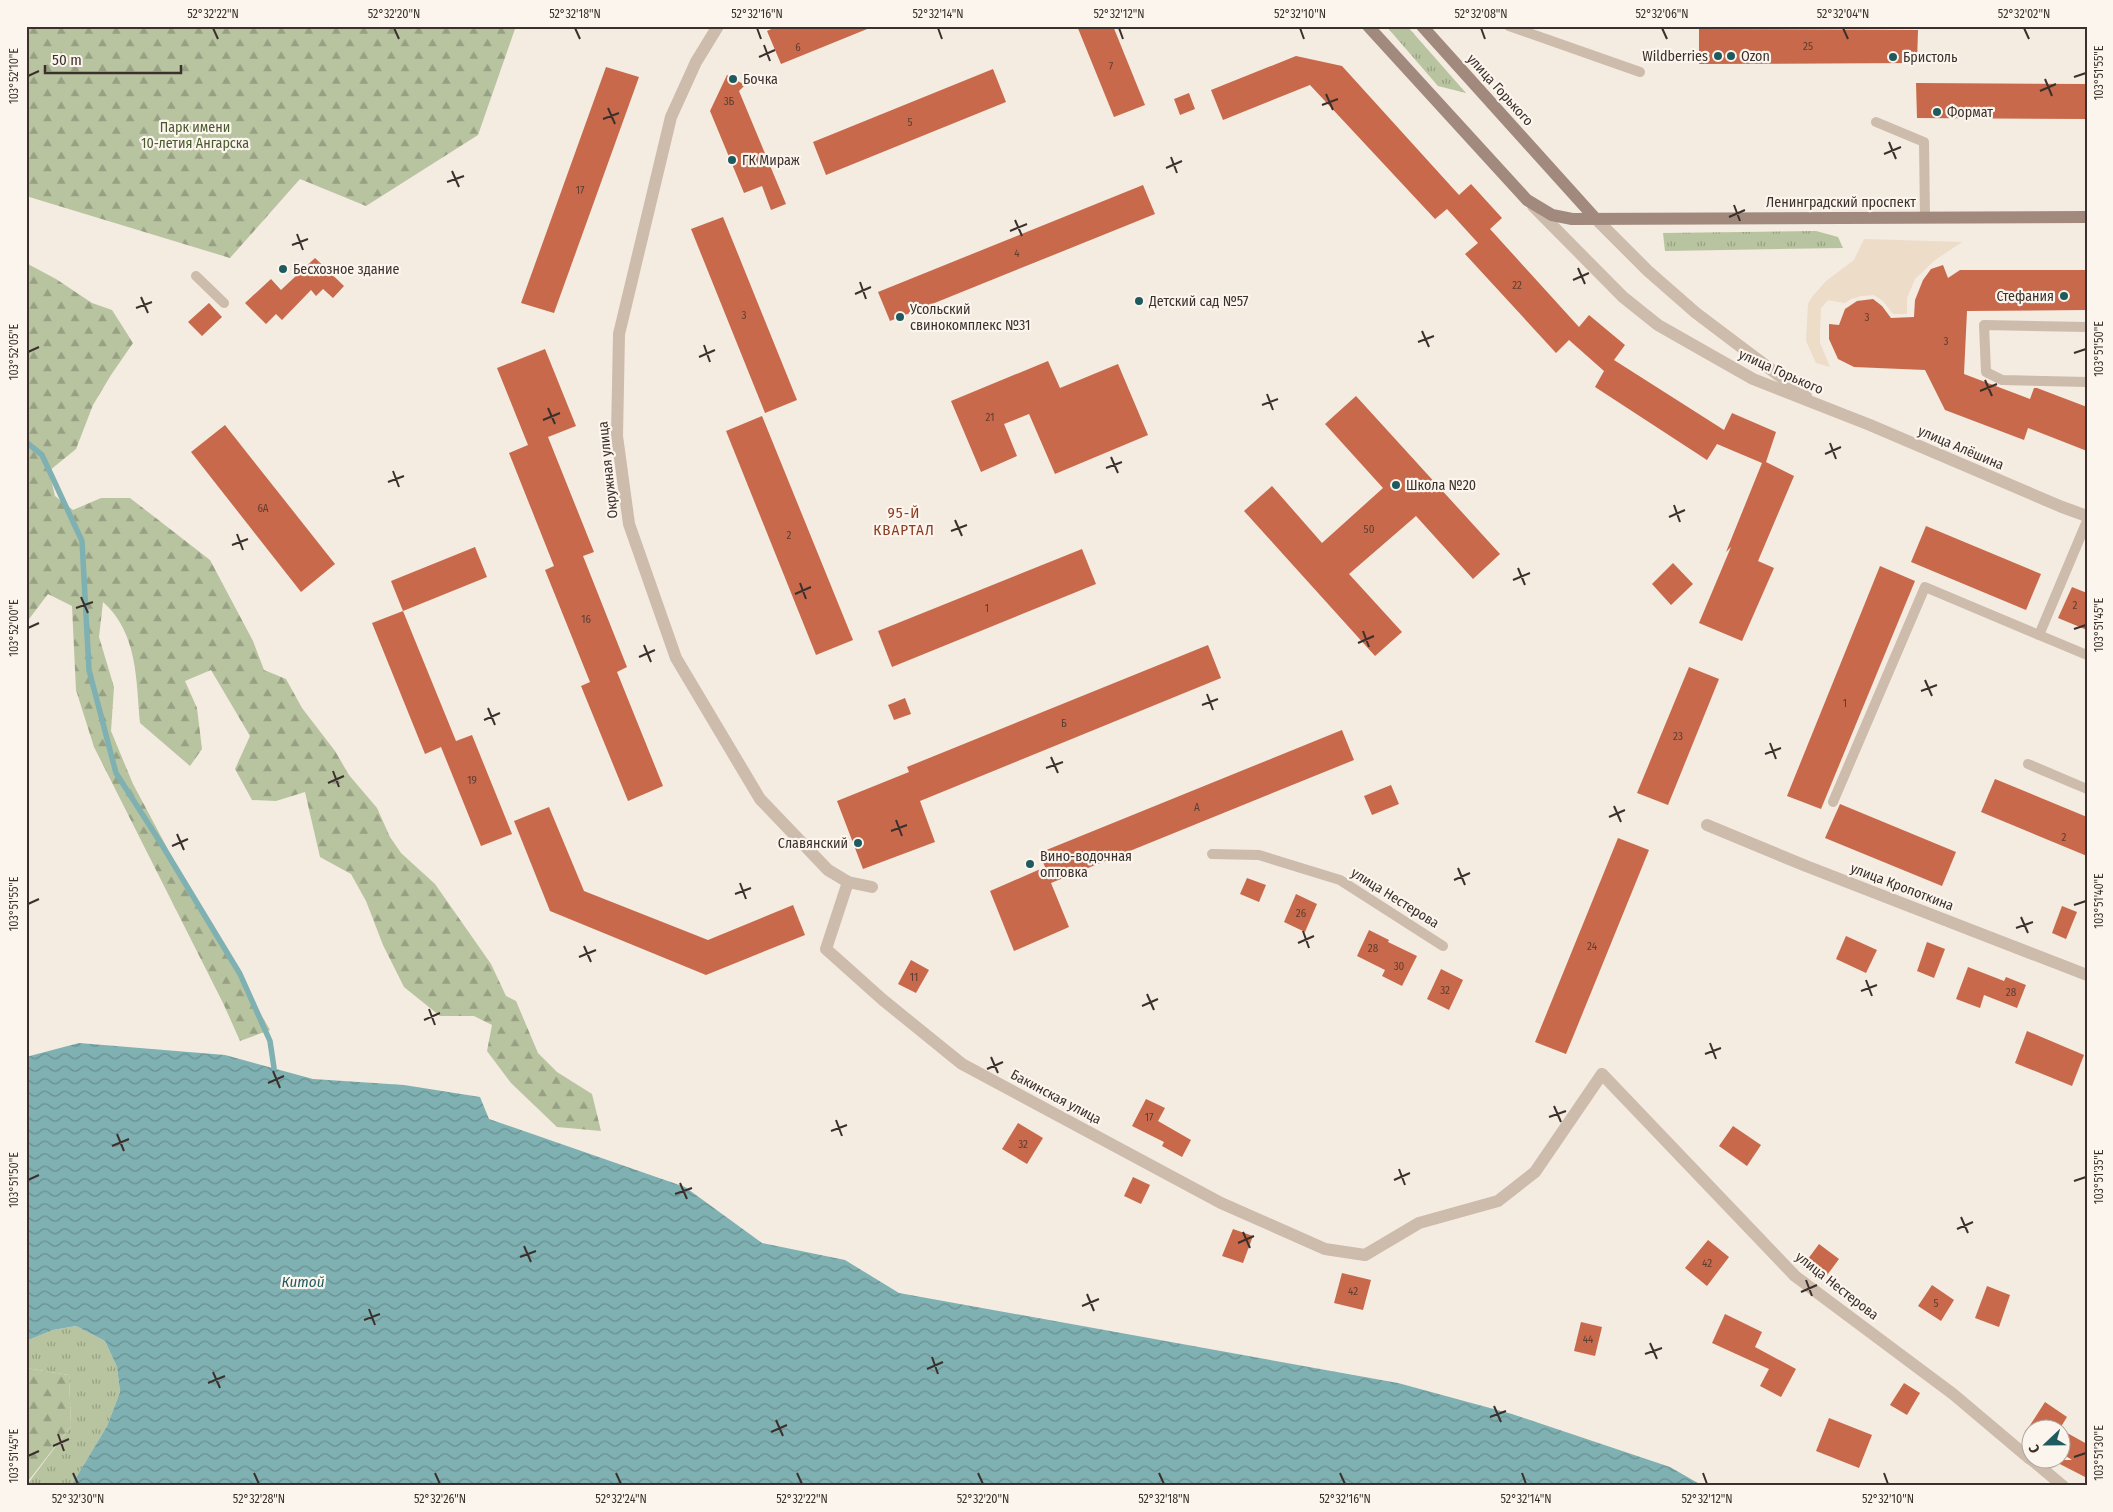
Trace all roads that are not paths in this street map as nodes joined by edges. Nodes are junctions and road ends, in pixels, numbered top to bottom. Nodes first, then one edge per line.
1 (718, 26) edge
2 (1368, 26) edge
3 (1422, 26) edge
4 (1509, 26) edge
5 (1640, 72) dead end
6 (1876, 122) dead end
7 (1527, 200) junction
8 (1925, 217) junction
9 (2087, 217) edge
10 (1595, 218) junction
11 (196, 276) dead end
12 (224, 303) dead end
13 (2087, 327) edge
14 (2087, 382) edge
15 (1823, 408) junction
16 (2087, 516) edge
17 (2087, 521) edge
18 (2039, 635) junction
19 (2087, 655) edge
20 (2028, 764) dead end
21 (2087, 789) edge
22 (1833, 802) dead end
23 (1707, 825) dead end
24 (1212, 854) dead end
25 (848, 882) junction
26 (872, 887) dead end
27 (1443, 946) dead end
28 (2087, 975) edge
29 (1602, 1074) joint
30 (2020, 1450) edge
31 (2044, 1470) edge
32 (2063, 1486) edge

1 - 25 street, Окружная улица
2 - 7 main road, улица Горького
3 - 10 main road, улица Горького
4 - 5 lane
6 - 8 lane
7 - 10 main road, улица Горького
7 - 15 street, улица Горького
8 - 9 main road, Ленинградский проспект
8 - 10 main road, Ленинградский проспект
10 - 15 street, улица Горького
11 - 12 lane
13 - 14 lane
15 - 16 street, улица Алёшина
17 - 18 lane
18 - 19 lane
18 - 22 lane
20 - 21 lane
23 - 28 street, улица Кропоткина
24 - 27 lane, улица Нестерова
25 - 26 street
25 - 29 street, Бакинская улица
29 - 30 street, улица Нестерова
31 - 32 street, улица Нестерова

